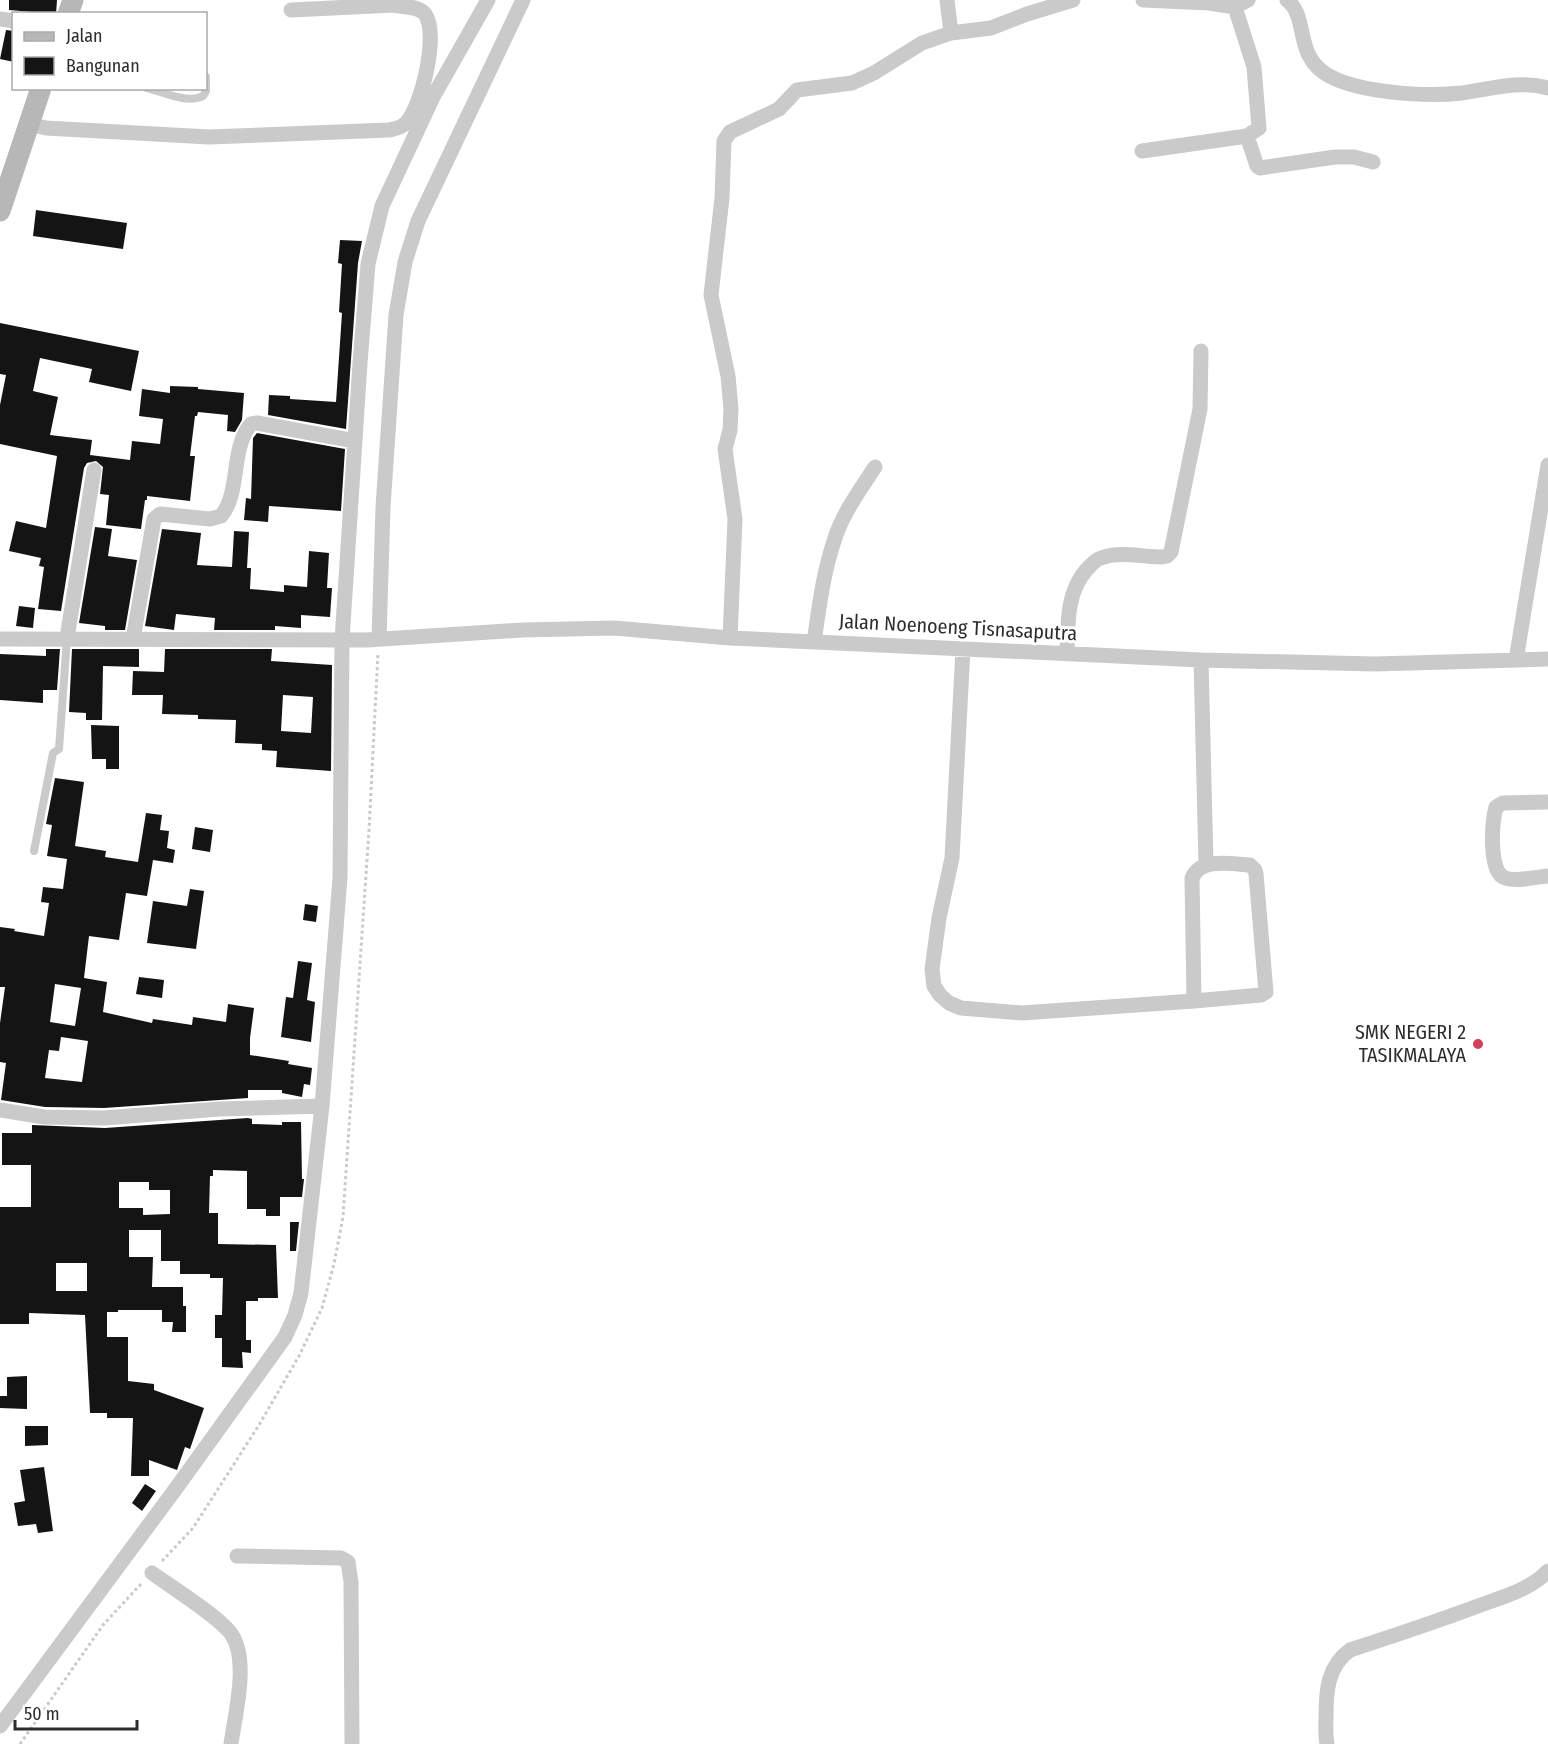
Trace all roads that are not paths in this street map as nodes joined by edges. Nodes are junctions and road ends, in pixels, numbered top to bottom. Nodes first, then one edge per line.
1 (488, 0) edge
2 (524, 0) edge
3 (947, 0) edge
4 (1073, 0) edge
5 (1143, 0) edge
6 (1287, 0) edge
7 (392, 3) edge
8 (1242, 4) edge
9 (291, 10) dead end
10 (951, 33) junction
11 (1548, 88) edge
12 (40, 90) edge
13 (155, 90) edge
14 (206, 90) edge
15 (29, 124) junction
16 (1247, 136) junction
17 (1142, 151) dead end
18 (1373, 162) dead end
19 (0, 211) edge
20 (1201, 351) dead end
21 (355, 441) junction
22 (1548, 465) edge
23 (875, 467) dead end
24 (94, 470) dead end
25 (67, 638) junction
26 (730, 638) junction
27 (0, 639) edge
28 (133, 639) junction
29 (346, 640) junction
30 (373, 640) junction
31 (814, 642) junction
32 (963, 649) junction
33 (1067, 653) junction
34 (1548, 659) edge
35 (1201, 660) junction
36 (1516, 660) junction
37 (1548, 802) edge
38 (34, 851) dead end
39 (1206, 864) junction
40 (1548, 876) edge
41 (1194, 1001) junction
42 (322, 1106) junction
43 (0, 1110) edge
44 (237, 1556) dead end
45 (1548, 1570) edge
46 (152, 1573) road end
47 (0, 1726) edge
48 (231, 1744) edge
49 (352, 1744) edge
50 (1327, 1744) edge

1 - 21 street
2 - 30 street
3 - 10 street
4 - 10 street
5 - 8 street
6 - 11 street
7 - 9 street
7 - 15 street
8 - 16 street
10 - 26 street
12 - 15 main road
13 - 14 lane
15 - 19 main road
16 - 17 street
16 - 18 street
20 - 33 street
21 - 28 street
21 - 29 street
22 - 36 street
23 - 31 street
24 - 25 street
25 - 27 street, Jalan Noenoeng Tisnasaputra
25 - 28 street, Jalan Noenoeng Tisnasaputra
25 - 38 lane
26 - 30 street, Jalan Noenoeng Tisnasaputra
26 - 31 street, Jalan Noenoeng Tisnasaputra
28 - 29 street, Jalan Noenoeng Tisnasaputra
29 - 30 street, Jalan Noenoeng Tisnasaputra
29 - 42 street
31 - 32 street, Jalan Noenoeng Tisnasaputra
32 - 33 street, Jalan Noenoeng Tisnasaputra
32 - 41 street
33 - 35 street, Jalan Noenoeng Tisnasaputra
34 - 36 street, Jalan Noenoeng Tisnasaputra
35 - 36 street, Jalan Noenoeng Tisnasaputra
35 - 39 street
37 - 40 street
39 - 41 street
39 - 41 street
42 - 43 street
42 - 47 street
44 - 49 street
45 - 50 street
46 - 48 street

